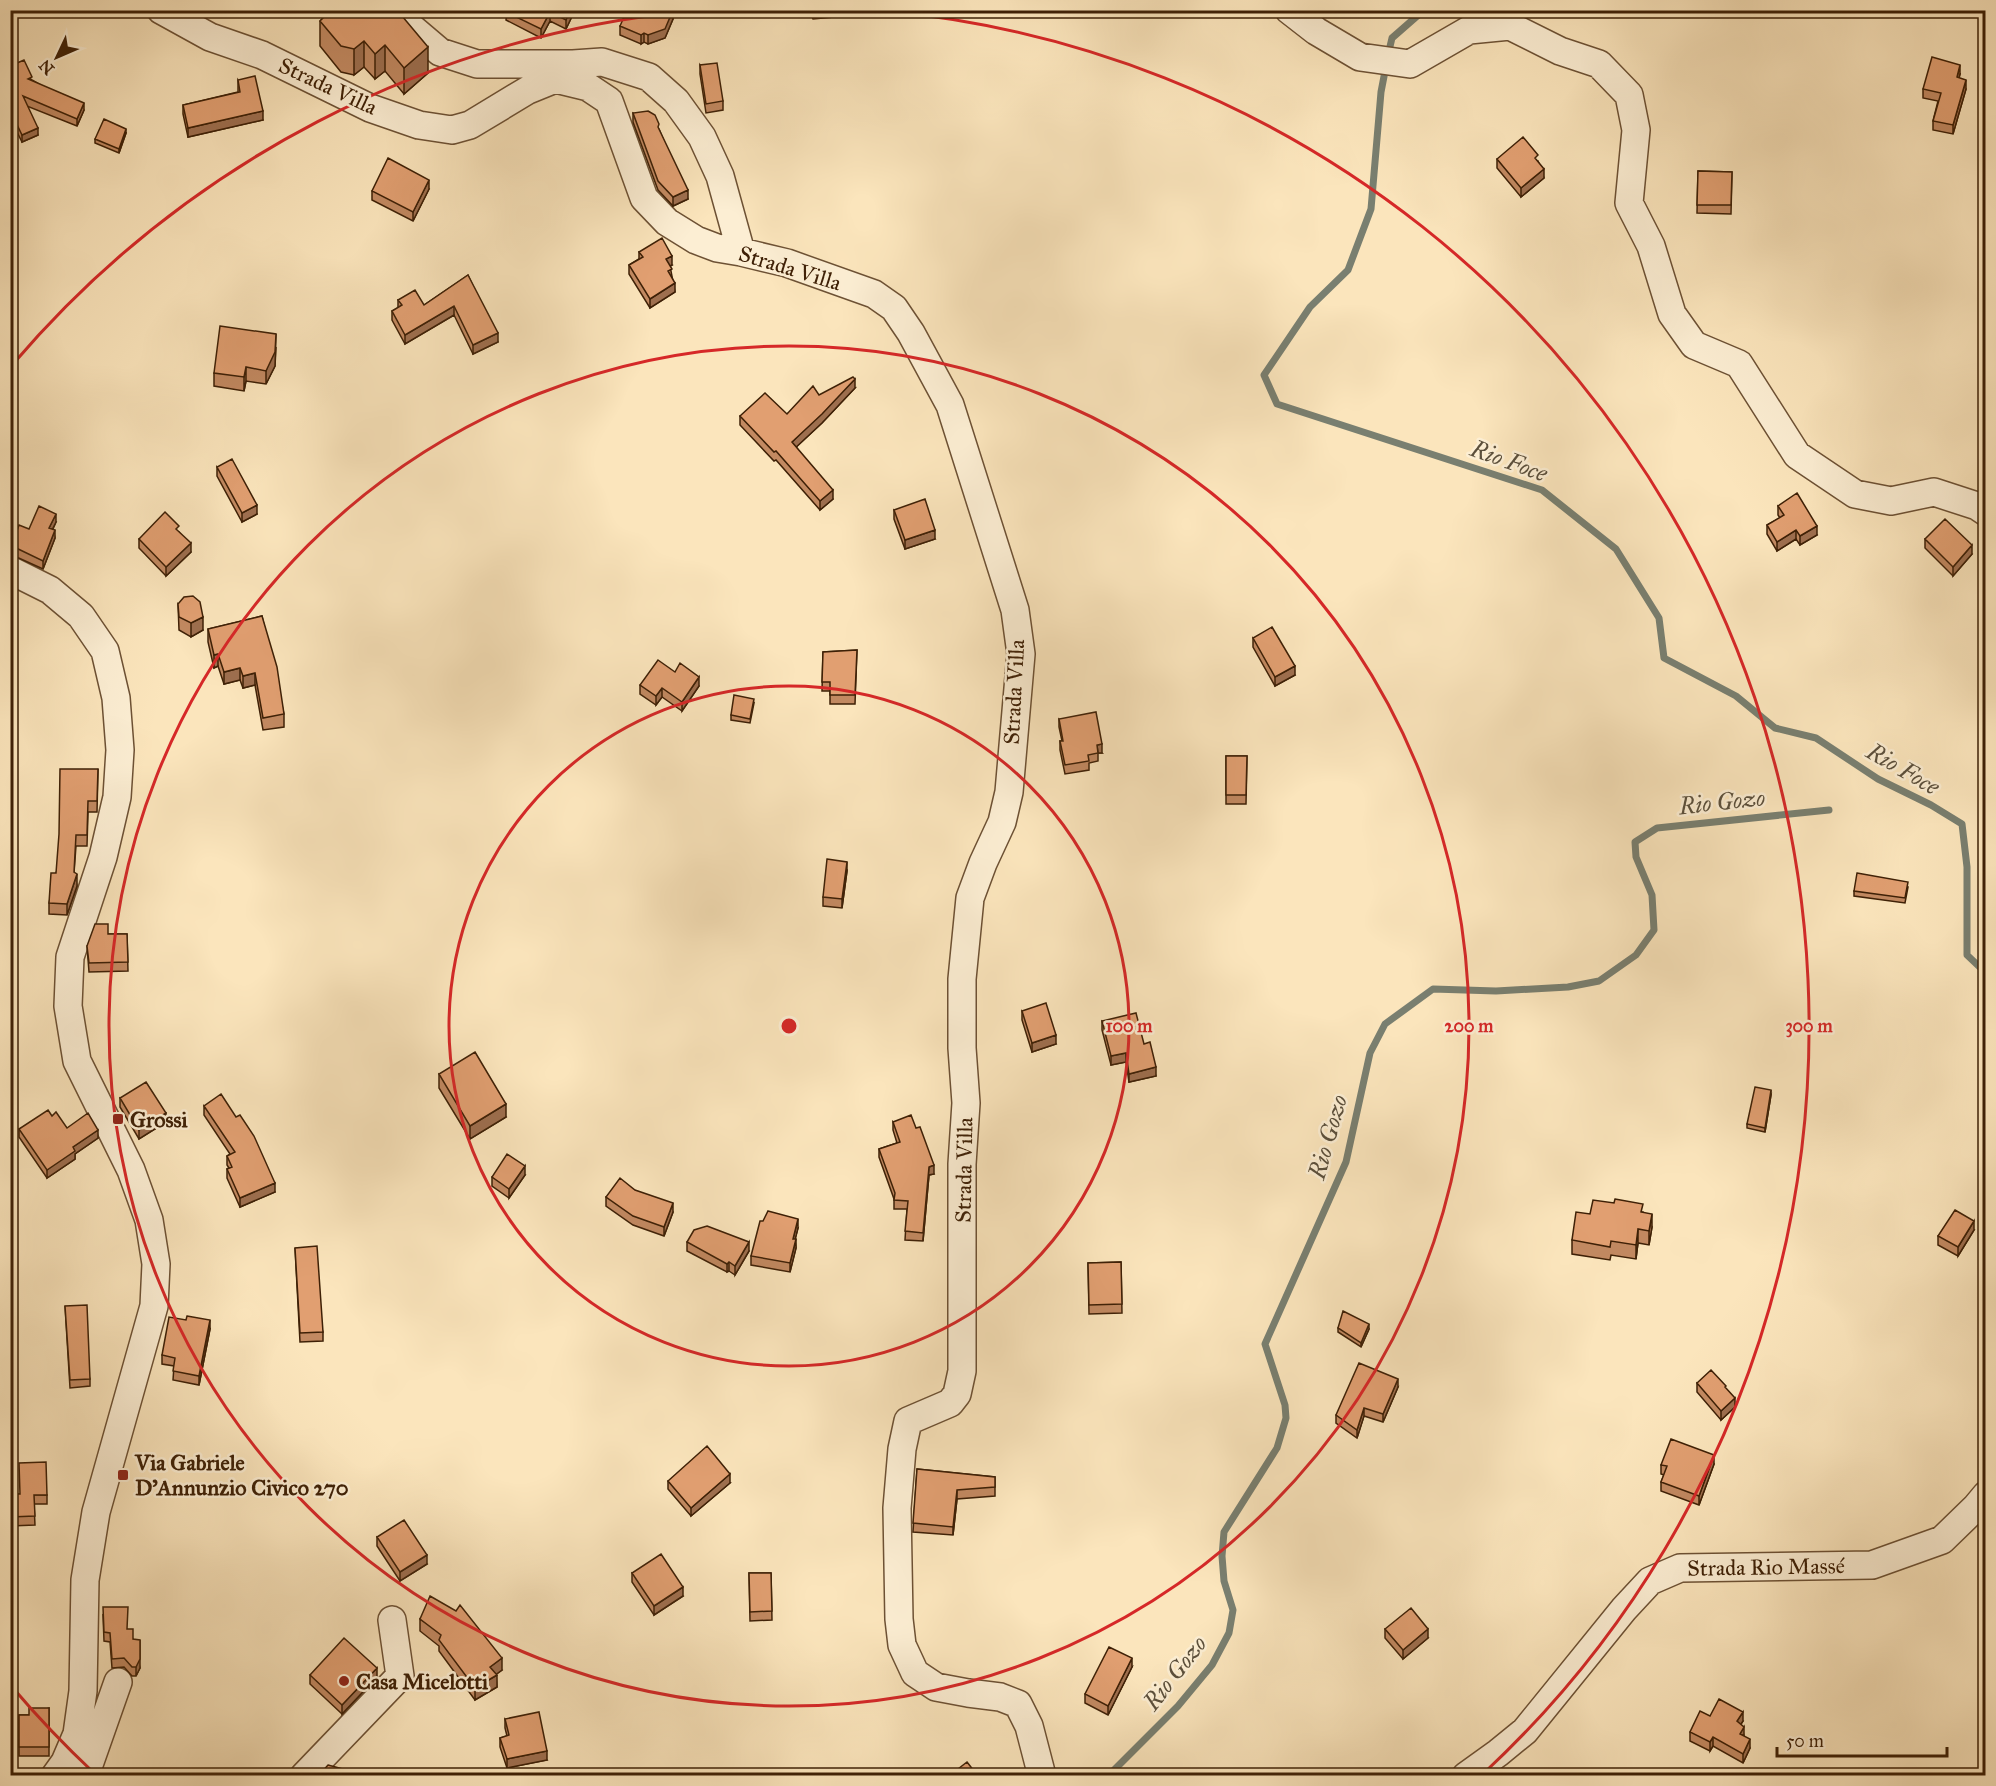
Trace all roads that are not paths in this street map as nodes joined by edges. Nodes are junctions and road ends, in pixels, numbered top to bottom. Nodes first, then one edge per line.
1 (161, 10) edge
2 (395, 10) edge
3 (1289, 10) edge
4 (564, 72) junction
5 (741, 252) junction
6 (1986, 512) edge
7 (10, 570) edge
8 (1986, 1495) edge
9 (392, 1620) dead end
10 (118, 1682) dead end
11 (55, 1776) edge
12 (85, 1776) edge
13 (304, 1776) edge
14 (1042, 1776) edge
15 (1466, 1776) edge

1 - 4 street, Strada Villa
2 - 4 street
3 - 6 street
4 - 5 street, Strada Villa
4 - 5 street
5 - 14 street, Strada Villa
7 - 11 street
8 - 15 street, Strada Rio Massé
9 - 13 street
10 - 12 street

